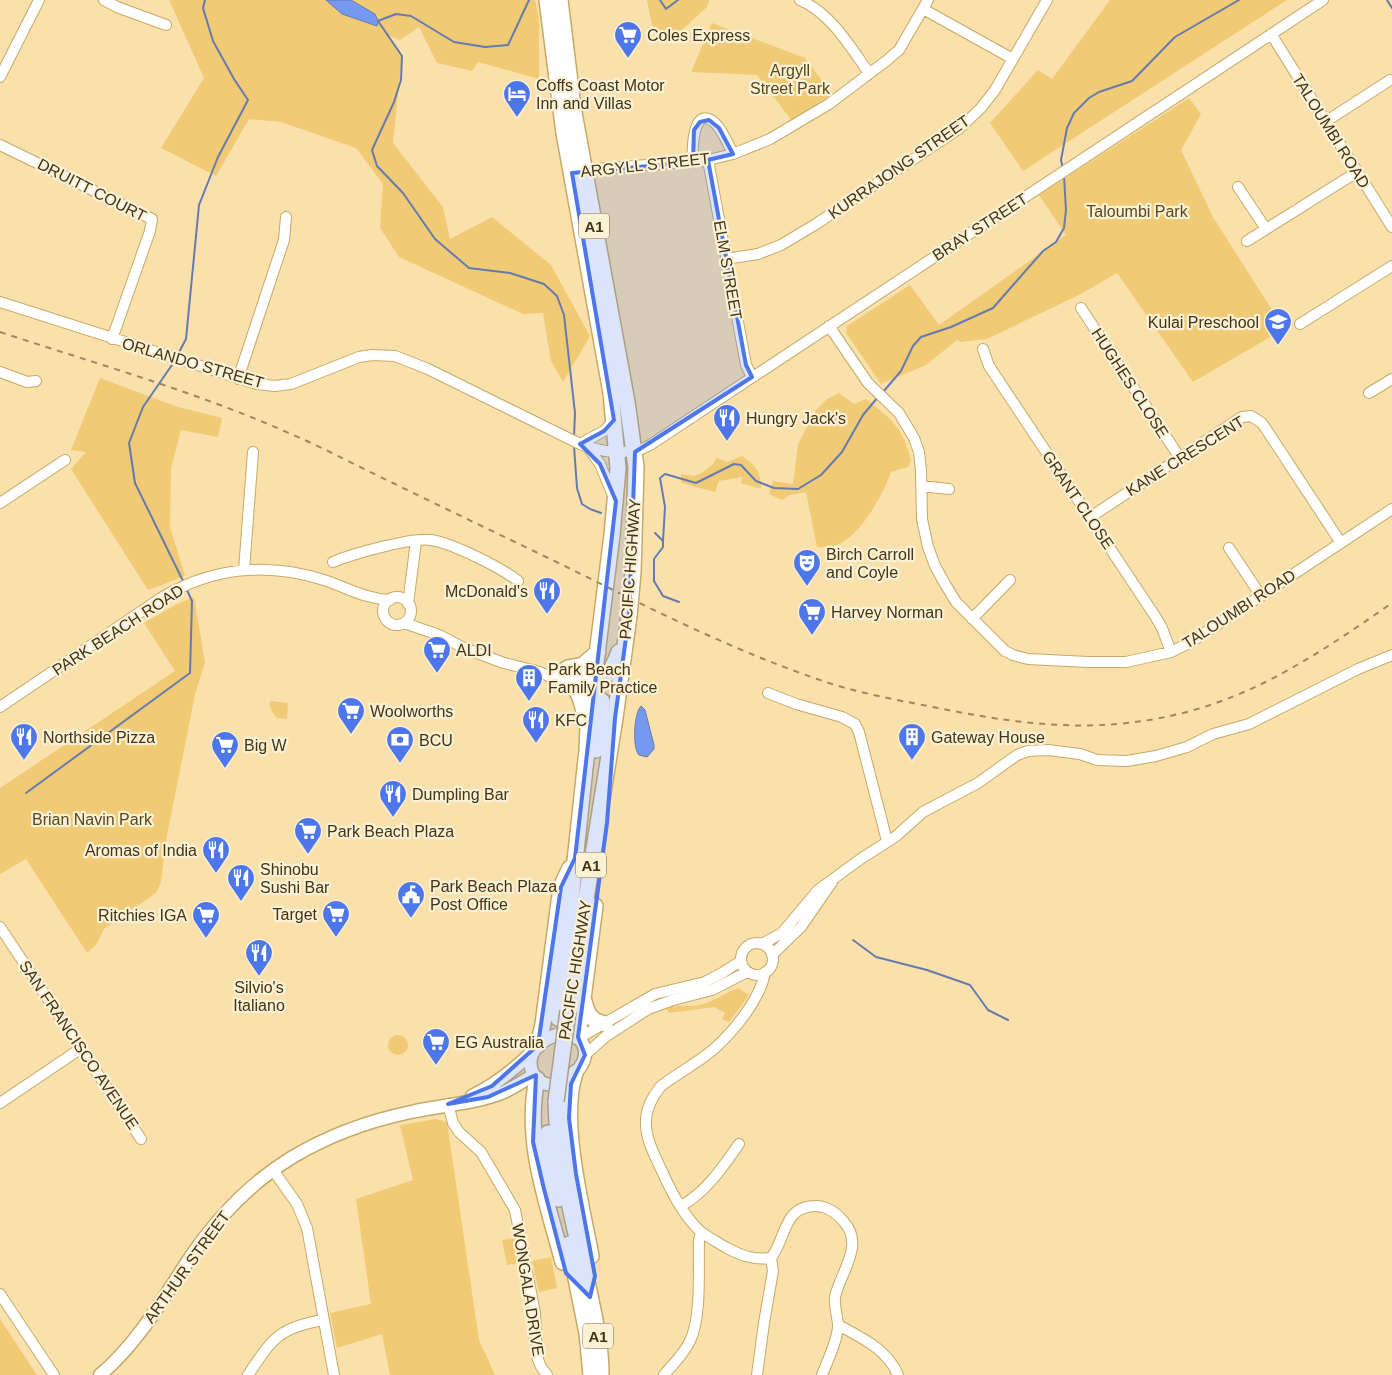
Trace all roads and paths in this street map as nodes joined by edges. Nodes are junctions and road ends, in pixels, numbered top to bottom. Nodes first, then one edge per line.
1 (39, 0) edge
2 (104, 0) edge
3 (547, 0) edge
4 (560, 0) edge
5 (800, 0) edge
6 (1047, 0) edge
7 (1323, 0) edge
8 (926, 4) edge
9 (166, 25) dead end
10 (1271, 34) junction
11 (1013, 59) junction
12 (869, 74) junction
13 (0, 76) edge
14 (1390, 80) dead end
15 (1325, 122) junction
16 (0, 145) edge
17 (733, 154) junction
18 (708, 160) junction
19 (693, 162) junction
20 (578, 172) junction
21 (1357, 172) junction
22 (1238, 187) dead end
23 (1392, 206) edge
24 (1383, 212) junction
25 (286, 217) dead end
26 (1392, 227) edge
27 (1266, 229) junction
28 (1247, 241) dead end
29 (726, 259) junction
30 (1392, 266) edge
31 (0, 302) edge
32 (1081, 308) dead end
33 (1300, 324) dead end
34 (829, 326) junction
35 (112, 339) junction
36 (983, 349) dead end
37 (0, 372) edge
38 (752, 377) junction
39 (1392, 378) edge
40 (238, 379) junction
41 (36, 381) dead end
42 (1369, 393) dead end
43 (614, 420) junction
44 (583, 445) junction
45 (616, 451) junction
46 (252, 452) dead end
47 (635, 452) junction
48 (1180, 458) junction
49 (65, 460) dead end
50 (921, 486) junction
51 (949, 489) dead end
52 (616, 501) junction
53 (0, 503) edge
54 (1392, 509) edge
55 (1089, 518) junction
56 (416, 541) junction
57 (1341, 543) junction
58 (1229, 548) dead end
59 (333, 562) dead end
60 (244, 570) junction
61 (412, 573) junction
62 (1010, 580) dead end
63 (518, 582) dead end
64 (358, 595) junction
65 (1261, 596) junction
66 (392, 599) junction
67 (409, 608) junction
68 (384, 614) junction
69 (972, 619) junction
70 (404, 623) junction
71 (439, 635) junction
72 (626, 635) junction
73 (598, 652) junction
74 (1171, 652) junction
75 (1392, 655) edge
76 (565, 676) junction
77 (594, 680) junction
78 (768, 693) dead end
79 (0, 707) edge
80 (615, 718) junction
81 (588, 726) junction
82 (887, 841) junction
83 (574, 858) junction
84 (834, 879) junction
85 (582, 926) junction
86 (0, 927) edge
87 (762, 944) junction
88 (772, 955) junction
89 (741, 961) junction
90 (756, 973) junction
91 (583, 997) junction
92 (563, 1014) junction
93 (604, 1024) junction
94 (578, 1038) junction
95 (537, 1048) junction
96 (80, 1049) junction
97 (585, 1055) junction
98 (575, 1073) junction
99 (535, 1077) junction
100 (512, 1088) junction
101 (0, 1103) edge
102 (448, 1104) junction
103 (545, 1104) junction
104 (141, 1139) dead end
105 (739, 1144) dead end
106 (272, 1170) junction
107 (682, 1206) junction
108 (701, 1232) junction
109 (771, 1258) junction
110 (0, 1294) edge
111 (590, 1297) junction
112 (324, 1320) junction
113 (838, 1325) junction
114 (54, 1375) edge
115 (100, 1375) edge
116 (248, 1375) edge
117 (334, 1375) edge
118 (547, 1375) edge
119 (591, 1375) edge
120 (601, 1375) edge
121 (664, 1375) edge
122 (757, 1375) edge
123 (822, 1375) edge
124 (898, 1375) edge

1 - 13 street
2 - 9 street
3 - 20 highway, PACIFIC HIGHWAY / A1
4 - 20 highway, PACIFIC HIGHWAY / A1
5 - 12 street
6 - 11 street, KURRAJONG STREET
7 - 10 street, BRAY STREET
8 - 11 street
8 - 12 street, ARGYLL STREET
10 - 15 street, TALOUMBI ROAD
10 - 34 street, BRAY STREET
11 - 29 street, KURRAJONG STREET
12 - 17 street, ARGYLL STREET
14 - 15 street
15 - 21 street, TALOUMBI ROAD
16 - 35 street, DRUITT COURT
17 - 18 street, ARGYLL STREET
17 - 19 street
18 - 19 street, ARGYLL STREET
18 - 29 street, ELM STREET
19 - 20 street, ARGYLL STREET
20 - 43 highway, PACIFIC HIGHWAY / A1
20 - 47 highway, PACIFIC HIGHWAY / A1
21 - 24 street, TALOUMBI ROAD
21 - 27 street
22 - 27 street
23 - 24 street
24 - 26 street, TALOUMBI ROAD
25 - 40 street
27 - 28 street
29 - 38 street, ELM STREET
30 - 33 street
31 - 35 street, ORLANDO STREET
32 - 48 street, HUGHES CLOSE
34 - 38 street, BRAY STREET
34 - 50 street, TALOUMBI ROAD
35 - 40 street, ORLANDO STREET
36 - 55 street, GRANT CLOSE
37 - 41 street
38 - 47 street, BRAY STREET
39 - 42 street
40 - 44 street, ORLANDO STREET
43 - 44 street
43 - 45 highway, PACIFIC HIGHWAY / A1
44 - 45 street, ORLANDO STREET
44 - 52 street
45 - 47 street, ORLANDO STREET
45 - 52 highway, PACIFIC HIGHWAY / A1
46 - 60 street
47 - 72 highway, PACIFIC HIGHWAY / A1
48 - 55 street, KANE CRESCENT
48 - 57 street, KANE CRESCENT
49 - 53 street
50 - 51 street
50 - 69 street, TALOUMBI ROAD
52 - 73 highway, PACIFIC HIGHWAY / A1
54 - 57 street, TALOUMBI ROAD
55 - 74 street, GRANT CLOSE
56 - 59 street
56 - 61 street
56 - 63 street
57 - 65 street, TALOUMBI ROAD
58 - 65 street
60 - 64 street, PARK BEACH ROAD
60 - 79 street, PARK BEACH ROAD
61 - 66 street
61 - 67 street
62 - 69 street
64 - 66 street, PARK BEACH ROAD
64 - 68 street, PARK BEACH ROAD
65 - 74 street, TALOUMBI ROAD
66 - 67 street
66 - 68 street
67 - 70 street
67 - 71 street
68 - 70 street
69 - 74 street, TALOUMBI ROAD
70 - 71 street
71 - 76 street
72 - 77 highway
72 - 80 highway, PACIFIC HIGHWAY / A1
73 - 76 highway
73 - 77 highway, PACIFIC HIGHWAY / A1
75 - 82 street
76 - 77 street
76 - 81 highway
77 - 81 highway, PACIFIC HIGHWAY / A1
77 - 85 highway
78 - 82 street
80 - 85 highway, PACIFIC HIGHWAY / A1
80 - 91 highway
81 - 83 highway, PACIFIC HIGHWAY / A1
82 - 84 street
83 - 92 highway, PACIFIC HIGHWAY / A1
83 - 95 highway
84 - 87 street
84 - 88 street
85 - 92 highway, PACIFIC HIGHWAY / A1
86 - 96 street, SAN FRANCISCO AVENUE
87 - 88 street
87 - 89 street
88 - 90 street
89 - 90 street
89 - 93 street
90 - 97 street
90 - 107 street
91 - 93 highway
91 - 94 highway
92 - 103 highway, PACIFIC HIGHWAY / A1, bridge
93 - 94 street
94 - 95 main road
94 - 97 main road
95 - 99 main road
95 - 102 main road, ARTHUR STREET
96 - 101 street
96 - 104 street, SAN FRANCISCO AVENUE
97 - 98 main road
98 - 99 main road
98 - 111 highway
99 - 100 main road, ARTHUR STREET
99 - 103 highway
100 - 102 main road, ARTHUR STREET
100 - 103 main road
102 - 106 main road, ARTHUR STREET
102 - 118 street, WONGALA DRIVE
103 - 111 highway, PACIFIC HIGHWAY / A1
103 - 119 highway, PACIFIC HIGHWAY / A1
105 - 107 street
106 - 112 street
106 - 115 main road, ARTHUR STREET
107 - 108 street
108 - 109 street
108 - 121 street
109 - 113 street
109 - 122 street
110 - 114 street
111 - 120 highway, PACIFIC HIGHWAY / A1
112 - 116 street
112 - 117 street
113 - 123 street
113 - 124 street

